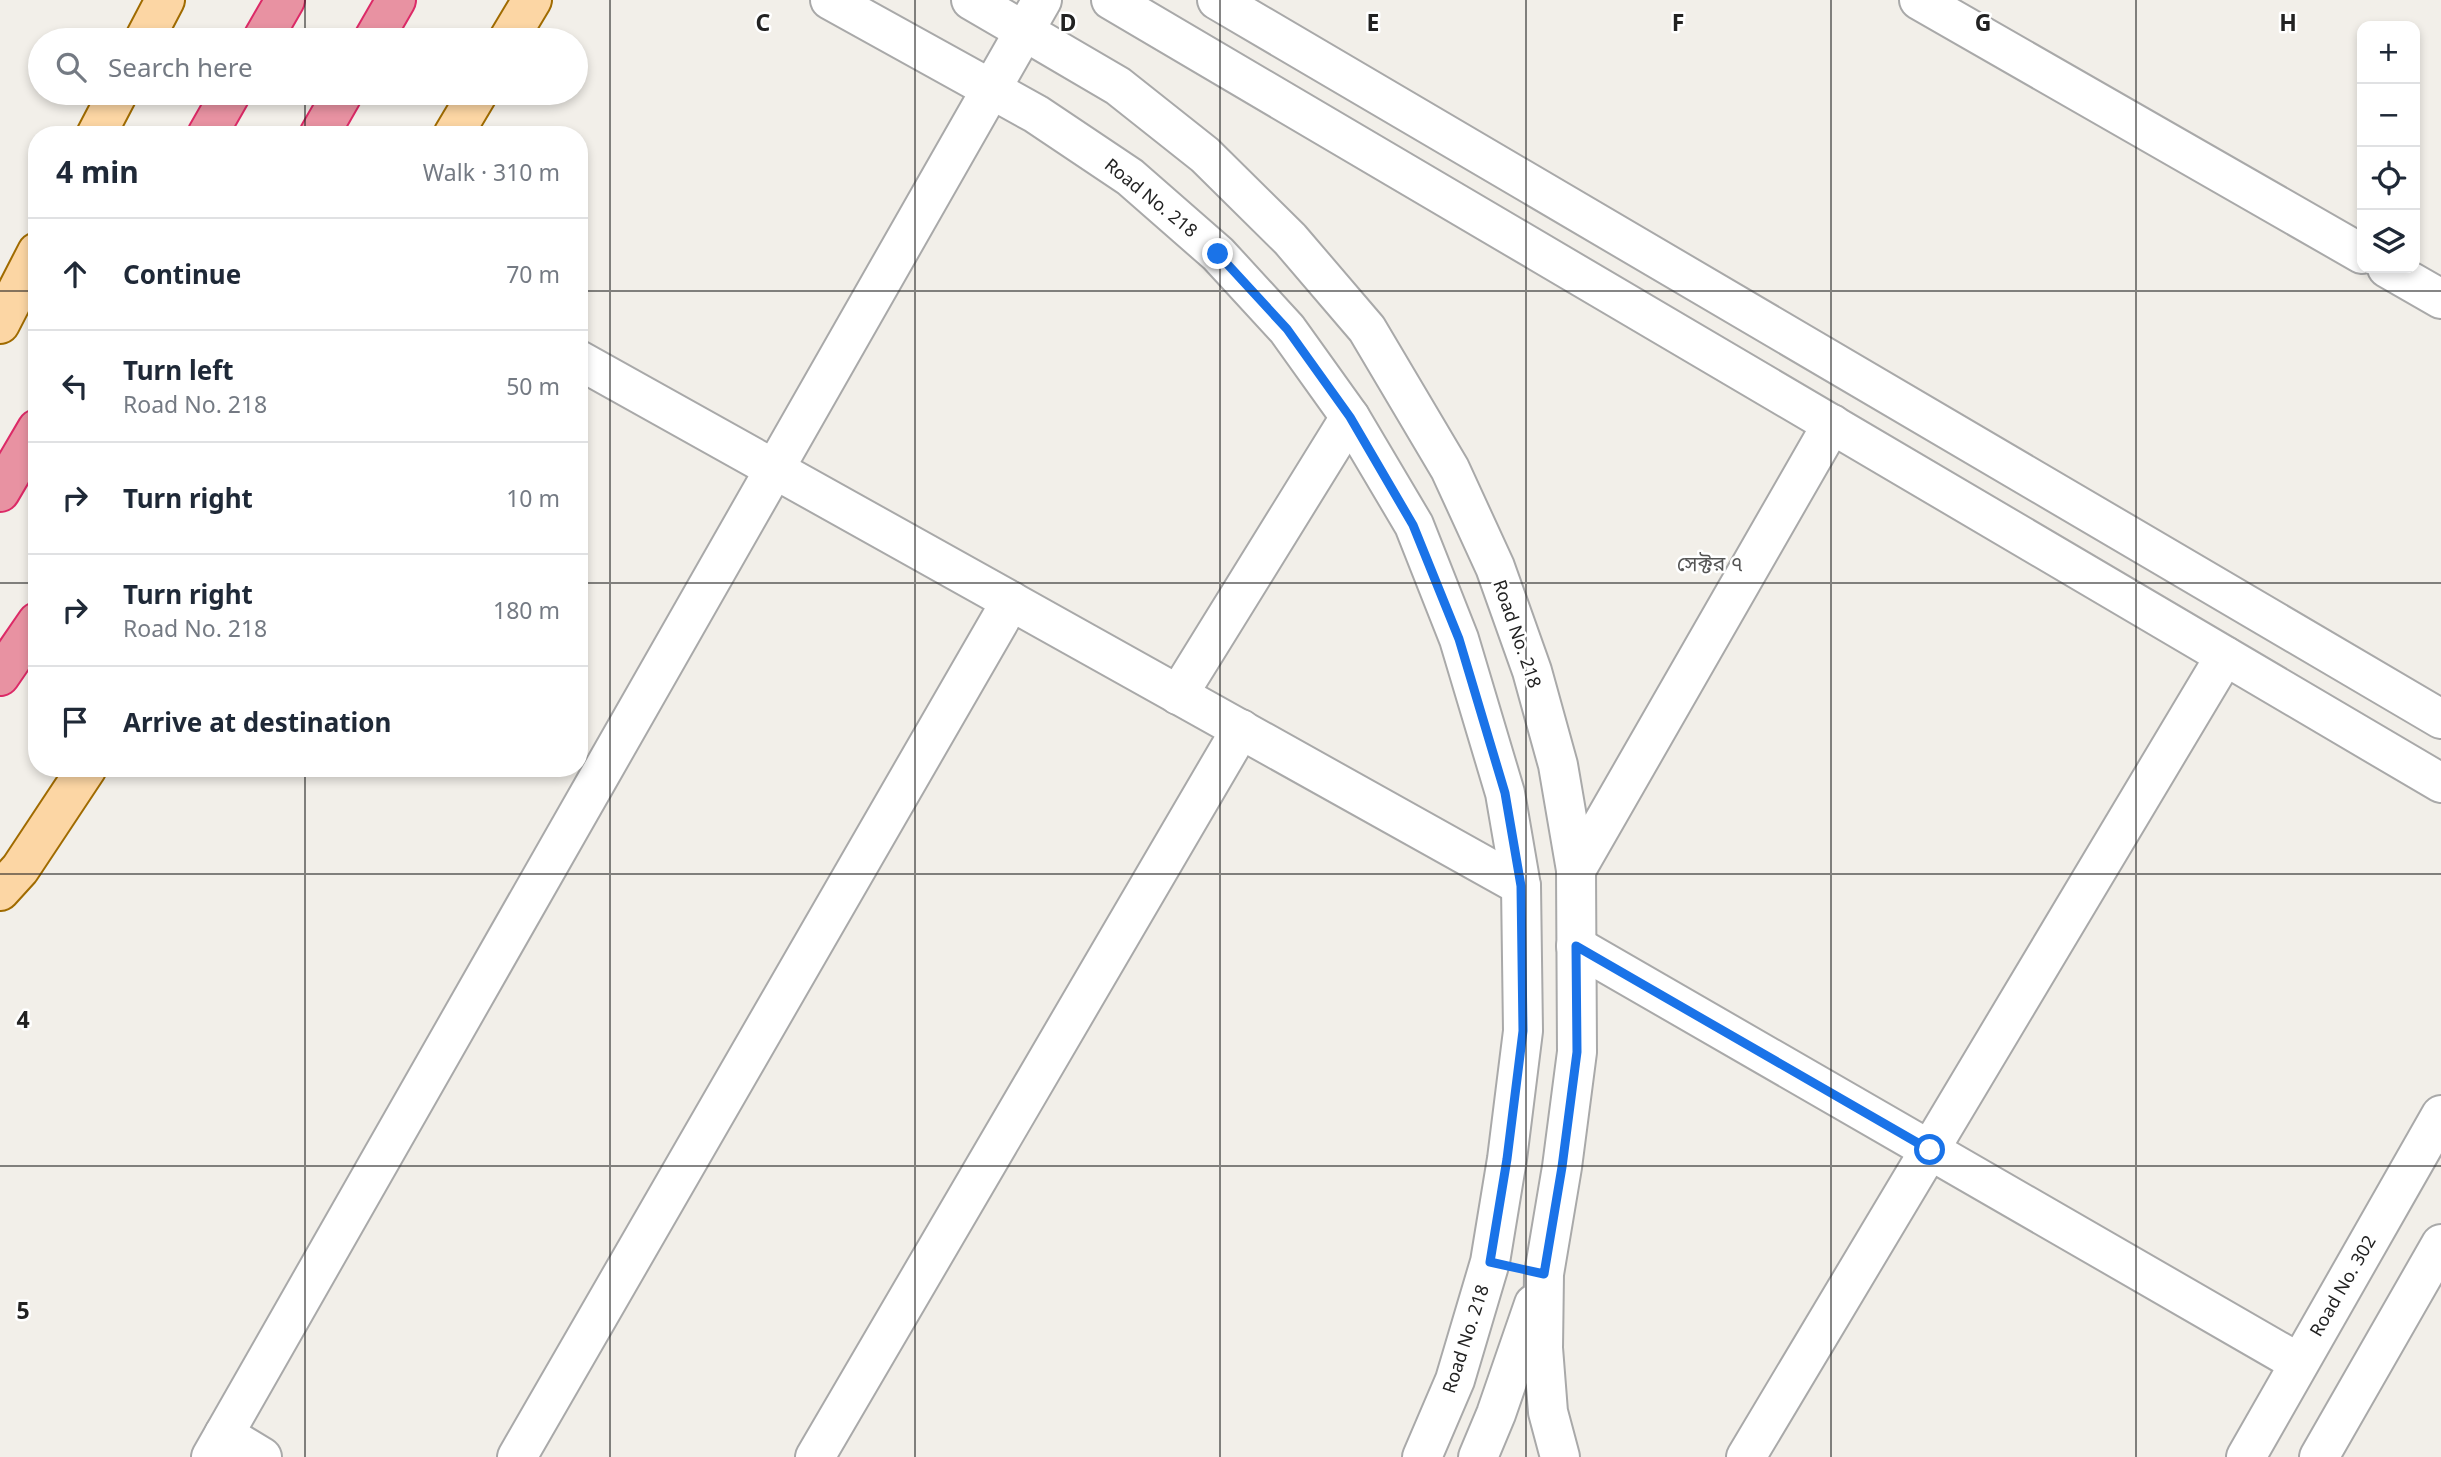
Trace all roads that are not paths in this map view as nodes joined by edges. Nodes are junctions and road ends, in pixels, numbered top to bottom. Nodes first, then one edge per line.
1 (165, 0) edge
2 (285, 0) edge
3 (396, 0) edge
4 (532, 0) edge
5 (830, 0) edge
6 (971, 0) edge
7 (1111, 0) edge
8 (1217, 0) edge
9 (1919, 0) edge
10 (1033, 15) edge
11 (150, 28) edge
12 (269, 28) edge
13 (380, 28) edge
14 (515, 28) edge
15 (992, 89) junction
16 (112, 105) edge
17 (225, 105) edge
18 (335, 105) edge
19 (471, 105) edge
20 (101, 126) edge
21 (212, 126) edge
22 (323, 126) edge
23 (458, 126) edge
24 (2357, 251) edge
25 (28, 269) edge
26 (2396, 273) edge
27 (2441, 299) edge
28 (0, 324) edge
29 (588, 365) edge
30 (1350, 417) junction
31 (1832, 424) junction
32 (28, 444) edge
33 (774, 469) junction
34 (0, 492) edge
35 (1011, 601) junction
36 (28, 635) edge
37 (2225, 656) junction
38 (0, 676) edge
39 (1178, 695) junction
40 (2441, 719) edge
41 (1241, 729) junction
42 (81, 777) edge
43 (2441, 783) edge
44 (1576, 870) junction
45 (1521, 886) junction
46 (0, 891) edge
47 (1576, 946) junction
48 (2441, 1115) edge
49 (1930, 1150) junction
50 (2441, 1244) edge
51 (1490, 1262) junction
52 (1544, 1274) junction
53 (2299, 1363) junction
54 (218, 1446) edge
55 (262, 1457) edge
56 (517, 1457) edge
57 (815, 1457) edge
58 (1422, 1457) edge
59 (1478, 1457) edge
60 (1560, 1457) edge
61 (1746, 1457) edge
62 (2246, 1457) edge
63 (2319, 1457) edge

1 - 11 main road
2 - 12 highway
3 - 13 highway
4 - 14 main road
5 - 15 street, Road No. 218
6 - 10 street, Road No. 218
7 - 31 street
8 - 40 street
9 - 24 street
10 - 15 street
10 - 44 street, Road No. 218
15 - 30 street, Road No. 218
15 - 33 street
16 - 20 main road
17 - 21 highway
18 - 22 highway
19 - 23 main road
25 - 28 main road
26 - 27 street
29 - 33 street
30 - 39 street
30 - 45 street, Road No. 218
31 - 37 street
31 - 44 street
32 - 34 highway
33 - 35 street
33 - 54 street
35 - 39 street
35 - 56 street
36 - 38 highway
37 - 43 street
37 - 49 street
39 - 41 street
41 - 45 street
41 - 57 street
42 - 46 main road
44 - 47 street, Road No. 218
45 - 51 street, Road No. 218
47 - 49 street
47 - 52 street, Road No. 218
48 - 53 street, Road No. 302
49 - 53 street
49 - 61 street
50 - 63 street
51 - 52 street
51 - 58 street, Road No. 218
52 - 59 street, Road No. 218
52 - 60 street, Road No. 218
53 - 62 street, Road No. 302
54 - 55 street

